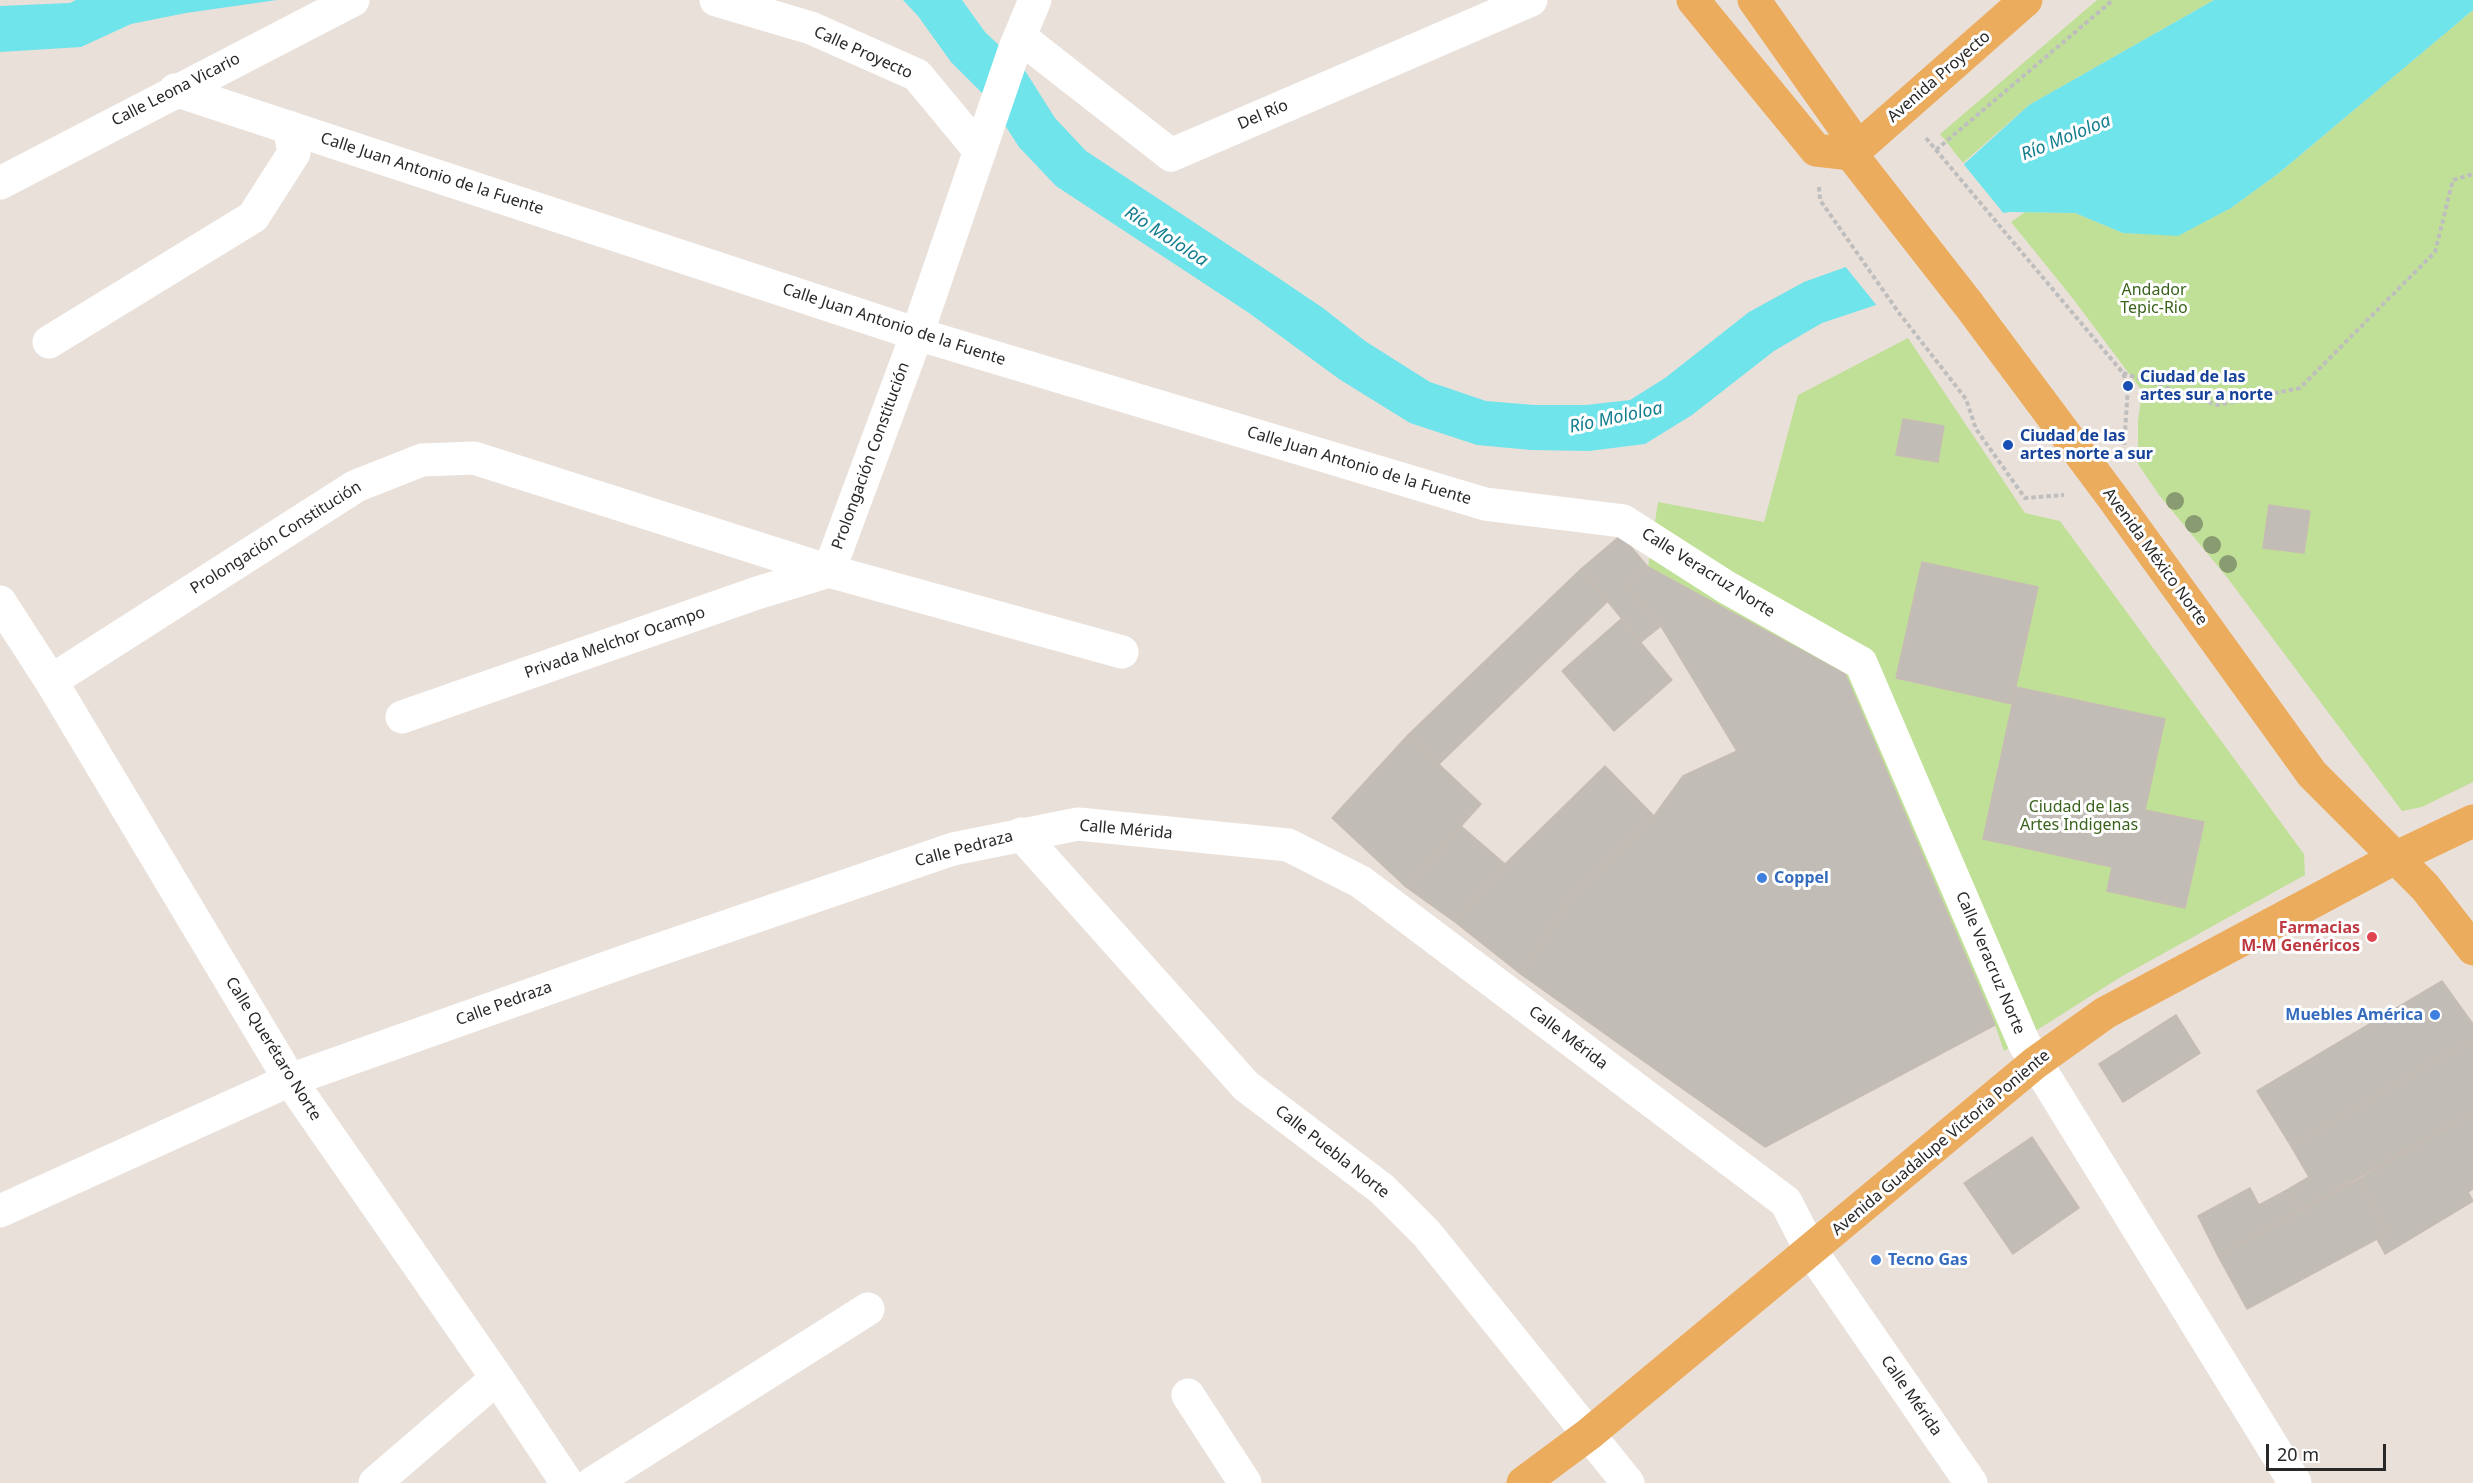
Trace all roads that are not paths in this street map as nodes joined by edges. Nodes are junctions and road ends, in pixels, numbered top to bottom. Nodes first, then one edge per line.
1 (353, 0) edge
2 (716, 0) edge
3 (1035, 0) edge
4 (1530, 0) edge
5 (1693, 0) edge
6 (1754, 0) edge
7 (2026, 0) edge
8 (1018, 43) junction
9 (175, 90) junction
10 (289, 127) junction
11 (983, 144) junction
12 (1851, 154) junction
13 (0, 183) edge
14 (917, 334) junction
15 (49, 342) dead end
16 (1623, 520) joint
17 (829, 571) junction
18 (0, 602) edge
19 (1122, 652) dead end
20 (51, 681) junction
21 (402, 717) dead end
22 (2462, 826) edge
23 (1021, 834) junction
24 (2395, 858) junction
25 (2473, 949) edge
26 (2035, 1063) junction
27 (290, 1080) junction
28 (5, 1199) edge
29 (1811, 1251) junction
30 (868, 1310) dead end
31 (497, 1378) junction
32 (1188, 1395) dead end
33 (1589, 1434) junction
34 (375, 1483) edge
35 (567, 1483) edge
36 (593, 1483) edge
37 (1245, 1483) edge
38 (1523, 1483) edge
39 (1628, 1483) edge
40 (1971, 1483) edge
41 (2295, 1483) edge

1 - 9 street, Calle Leona Vicario
2 - 11 street, Calle Proyecto
3 - 8 street, Prolongación Constitución
4 - 8 street, Del Río
5 - 12 main road
6 - 12 main road, Avenida México Norte
7 - 12 main road, Avenida Proyecto
8 - 11 street, Prolongación Constitución
9 - 10 street, Calle Juan Antonio de la Fuente
9 - 13 street, Calle Leona Vicario
10 - 14 street, Calle Juan Antonio de la Fuente
10 - 15 street
11 - 14 street, Prolongación Constitución
12 - 24 main road, Avenida México Norte
14 - 16 street, Calle Juan Antonio de la Fuente
14 - 17 street, Prolongación Constitución
16 - 26 street, Calle Veracruz Norte
17 - 19 street, Prolongación Constitución
17 - 20 street, Prolongación Constitución
17 - 21 street, Privada Melchor Ocampo
18 - 20 street, Calle Querétaro Norte
20 - 27 street, Calle Querétaro Norte
22 - 24 main road, Avenida Guadalupe Victoria Poniente
23 - 27 street, Calle Pedraza
23 - 29 street, Calle Mérida
23 - 33 street, Calle Puebla Norte
24 - 25 main road, Avenida México Norte
24 - 26 main road, Avenida Guadalupe Victoria Poniente
26 - 29 main road, Avenida Guadalupe Victoria Poniente
26 - 41 street, Calle Veracruz Norte
27 - 28 street, Calle Pedraza
27 - 31 street, Calle Querétaro Norte
29 - 33 main road, Avenida Guadalupe Victoria Poniente
29 - 40 street, Calle Mérida
30 - 36 street
31 - 34 street
31 - 35 street, Calle Querétaro Norte
32 - 37 street
33 - 38 main road, Avenida Guadalupe Victoria Poniente
33 - 39 street, Calle Puebla Norte

